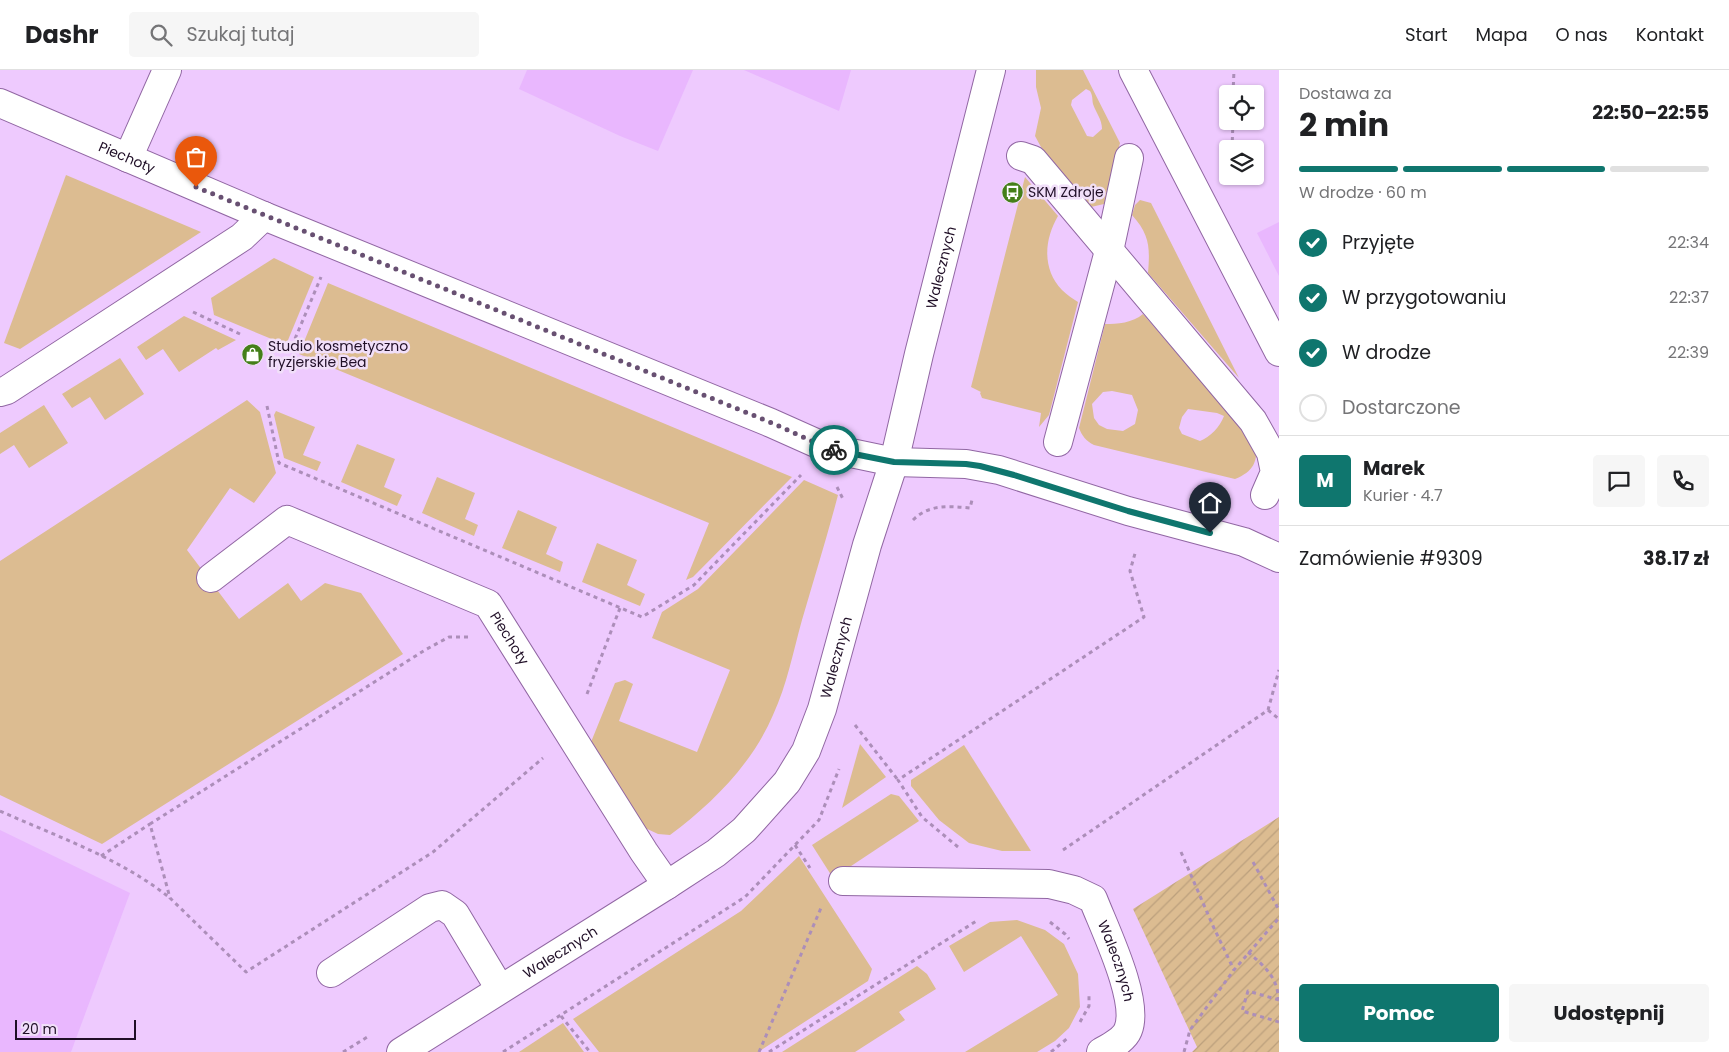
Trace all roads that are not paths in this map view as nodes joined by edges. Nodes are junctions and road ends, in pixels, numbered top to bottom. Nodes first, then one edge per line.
1 (167, 70) edge
2 (991, 70) edge
3 (1133, 70) edge
4 (0, 103) edge
5 (1021, 156) dead end
6 (128, 158) junction
7 (1129, 158) dead end
8 (264, 216) junction
9 (1109, 251) junction
10 (1279, 352) edge
11 (0, 392) edge
12 (1058, 442) dead end
13 (894, 462) junction
14 (1265, 495) dead end
15 (1279, 558) edge
16 (210, 578) dead end
17 (843, 881) dead end
18 (667, 886) junction
19 (332, 973) dead end
20 (500, 990) junction
21 (401, 1052) edge
22 (1101, 1052) edge

1 - 6 street
2 - 13 street, Walecznych
3 - 10 street
4 - 6 street, Piechoty
5 - 9 street
6 - 8 street, Piechoty
7 - 9 street
8 - 11 street
8 - 13 street, Piechoty
9 - 12 street
9 - 14 street
13 - 15 street, Piechoty
13 - 18 street, Walecznych
16 - 18 street, Piechoty
17 - 22 street, Walecznych
18 - 20 street, Walecznych
19 - 20 street
20 - 21 street, Walecznych

